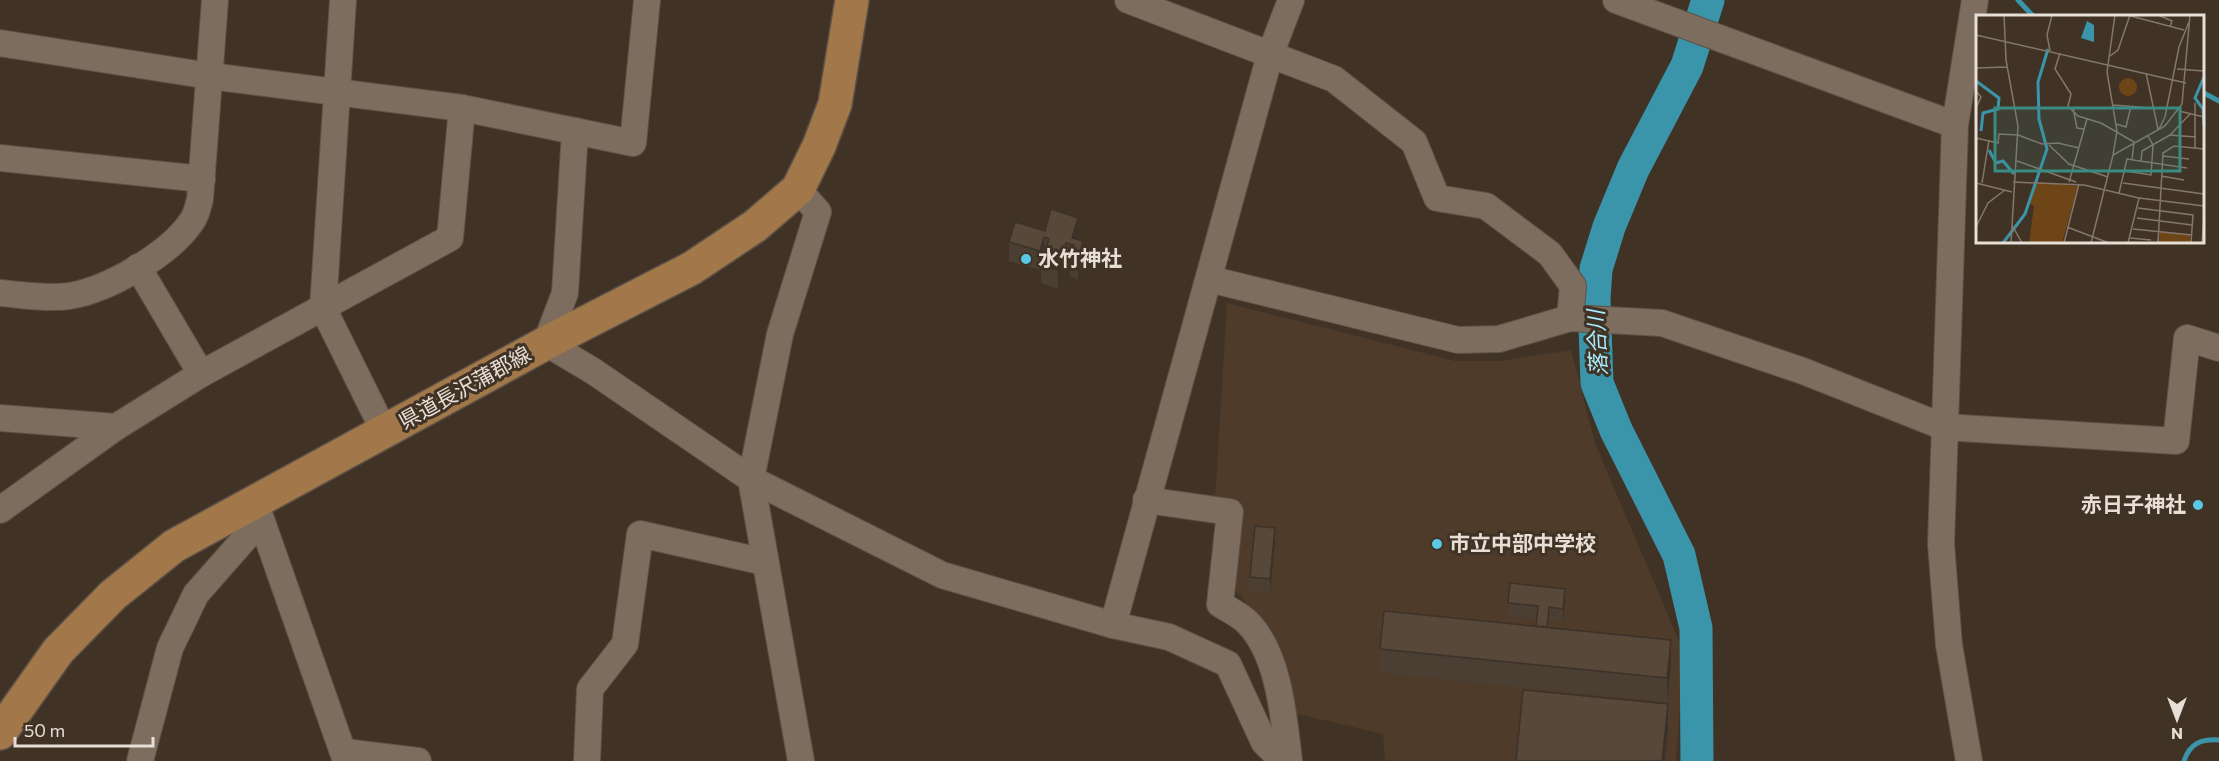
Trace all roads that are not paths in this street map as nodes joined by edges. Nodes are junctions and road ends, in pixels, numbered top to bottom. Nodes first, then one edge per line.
1 (215, 0) edge
2 (343, 0) edge
3 (852, 0) edge
4 (1128, 0) edge
5 (1291, 0) edge
6 (1616, 0) edge
7 (1975, 0) edge
8 (640, 1) edge
9 (0, 43) edge
10 (1270, 55) junction
11 (210, 76) junction
12 (338, 90) junction
13 (462, 108) junction
14 (1954, 125) junction
15 (575, 131) junction
16 (0, 158) edge
17 (202, 179) junction
18 (798, 189) junction
19 (138, 267) junction
20 (1209, 279) junction
21 (0, 293) edge
22 (323, 308) junction
23 (1573, 318) junction
24 (546, 343) junction
25 (2219, 348) edge
26 (201, 375) junction
27 (0, 418) edge
28 (116, 427) junction
29 (1944, 427) junction
30 (385, 433) junction
31 (751, 479) junction
32 (1146, 500) junction
33 (255, 501) junction
34 (0, 510) edge
35 (765, 562) junction
36 (1113, 625) junction
37 (1, 727) edge
38 (345, 756) edge
39 (141, 761) edge
40 (418, 761) edge
41 (587, 761) edge
42 (801, 761) edge
43 (1283, 761) edge
44 (1289, 761) edge
45 (1969, 761) edge

1 - 11 street
2 - 12 street
3 - 18 main road, 県道長沢蒲郡線
4 - 10 street
5 - 10 street
6 - 14 street
7 - 14 street
8 - 15 street
9 - 11 street
10 - 20 street
10 - 23 street
11 - 12 street
11 - 17 street
12 - 13 street
12 - 22 street
13 - 15 street
13 - 22 street
14 - 29 street
15 - 24 street
16 - 17 street
17 - 19 street
18 - 24 main road, 県道長沢蒲郡線
18 - 31 street
19 - 21 street
19 - 26 street
20 - 23 street
20 - 32 street
22 - 26 street
22 - 30 street
23 - 29 street
24 - 30 main road, 県道長沢蒲郡線
24 - 31 street
25 - 29 street
26 - 28 street
27 - 28 street
28 - 34 street
29 - 45 street
30 - 33 main road, 県道長沢蒲郡線
31 - 35 street
31 - 36 street
32 - 36 street
32 - 44 street
33 - 37 main road, 県道長沢蒲郡線
33 - 38 street
33 - 39 street
35 - 41 street
35 - 42 street
36 - 43 street
38 - 40 street

